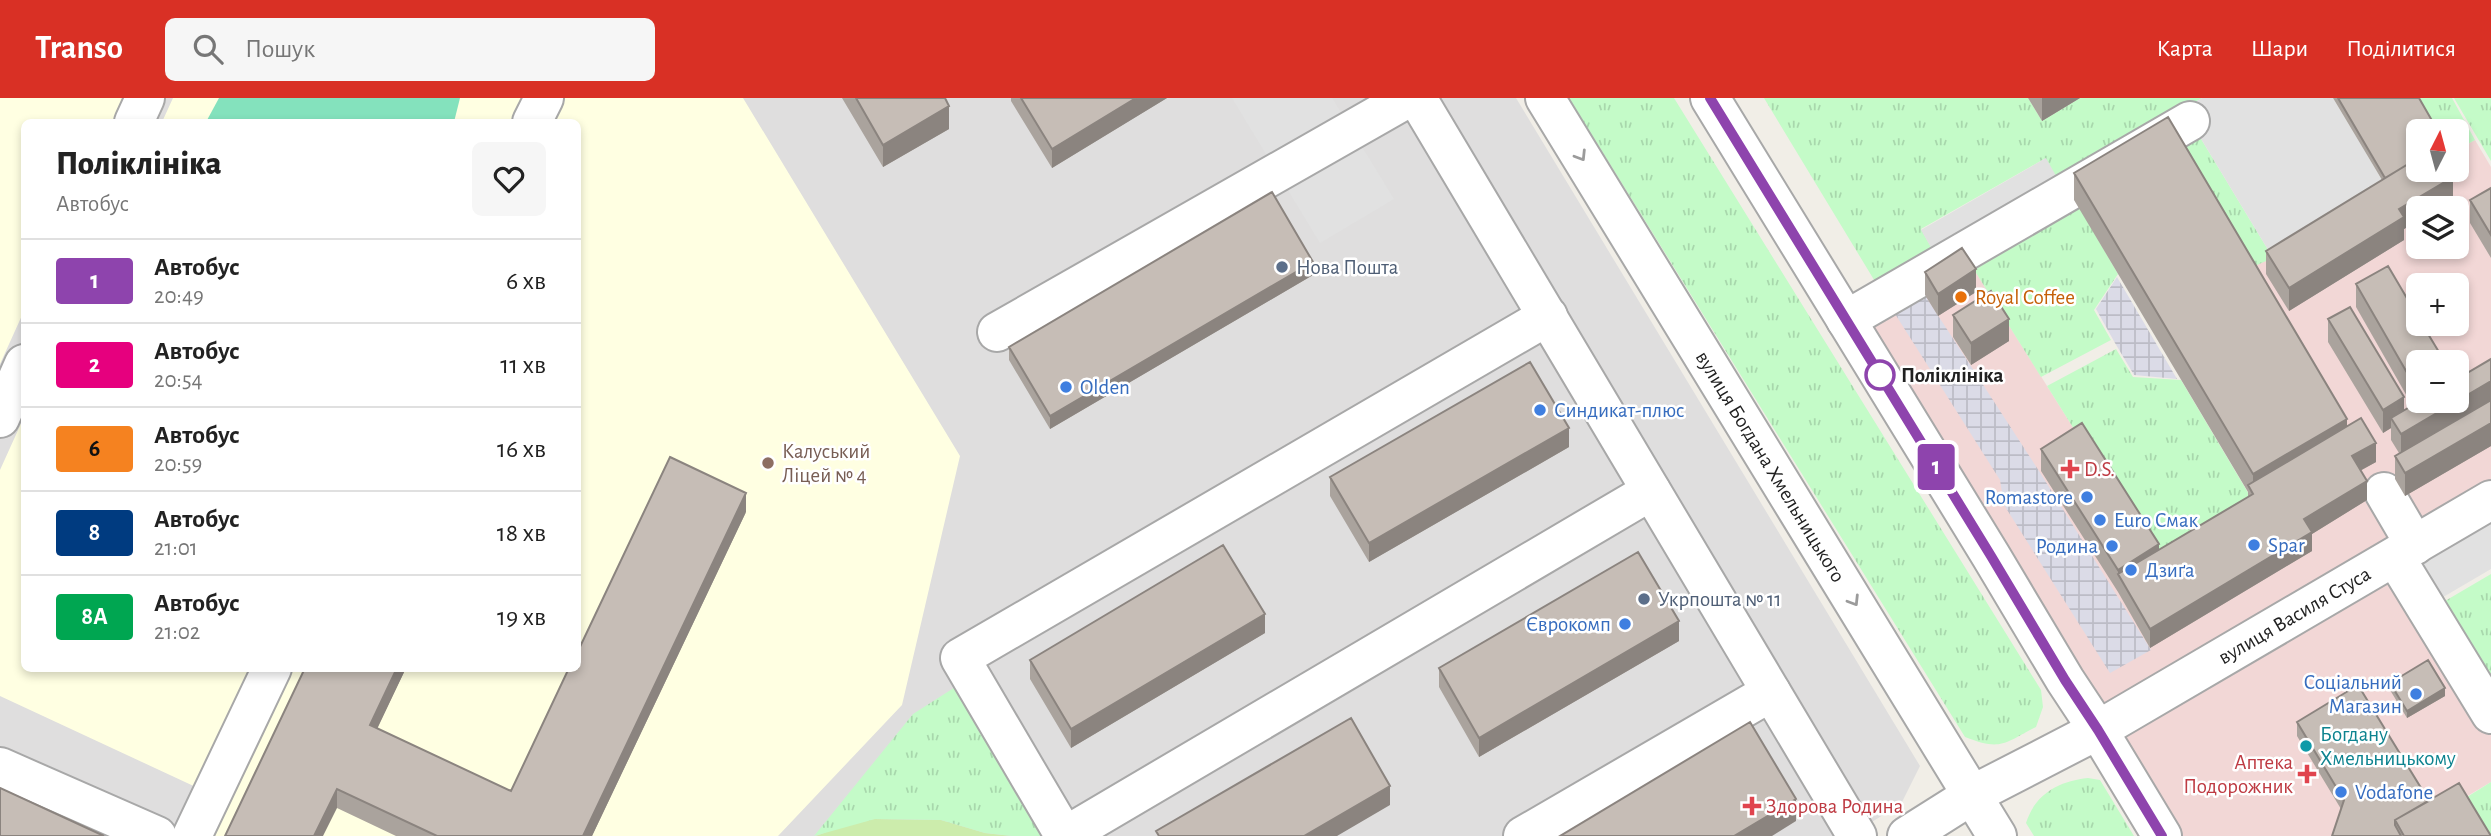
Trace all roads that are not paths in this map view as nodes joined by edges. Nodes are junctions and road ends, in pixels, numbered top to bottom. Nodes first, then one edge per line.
1 (145, 98) edge
2 (544, 98) edge
3 (1408, 98) edge
4 (1417, 98) edge
5 (1545, 98) edge
6 (1710, 98) edge
7 (135, 119) edge
8 (534, 119) edge
9 (2190, 121) dead end
10 (1548, 316) junction
11 (1846, 320) junction
12 (997, 332) dead end
13 (21, 371) edge
14 (0, 418) edge
15 (1651, 491) junction
16 (2384, 492) dead end
17 (2491, 500) edge
18 (2405, 551) junction
19 (270, 672) edge
20 (1771, 692) junction
21 (2491, 714) edge
22 (2098, 730) junction
23 (0, 767) edge
24 (1972, 796) junction
25 (157, 836) edge
26 (192, 836) edge
27 (1065, 836) edge
28 (1523, 836) edge
29 (1857, 836) edge
30 (1907, 836) edge
31 (1997, 836) edge
32 (2162, 836) edge

1 - 7 street
2 - 8 street
3 - 12 street
4 - 10 street
5 -> 24 street, вулиця Богдана Хмельницького
6 - 11 street
9 - 11 street
10 - 15 street
10 - 27 street
11 - 22 street
13 - 14 street
15 - 20 street
15 - 27 street
16 - 18 street
17 - 18 street, вулиця Василя Стуса
18 - 21 street
18 - 22 street, вулиця Василя Стуса
19 - 26 street
20 - 28 street
20 - 29 street
22 - 24 street, вулиця Василя Стуса
22 - 32 street
23 - 25 street
24 - 30 street, вулиця Василя Стуса
24 - 31 street, вулиця Богдана Хмельницького

